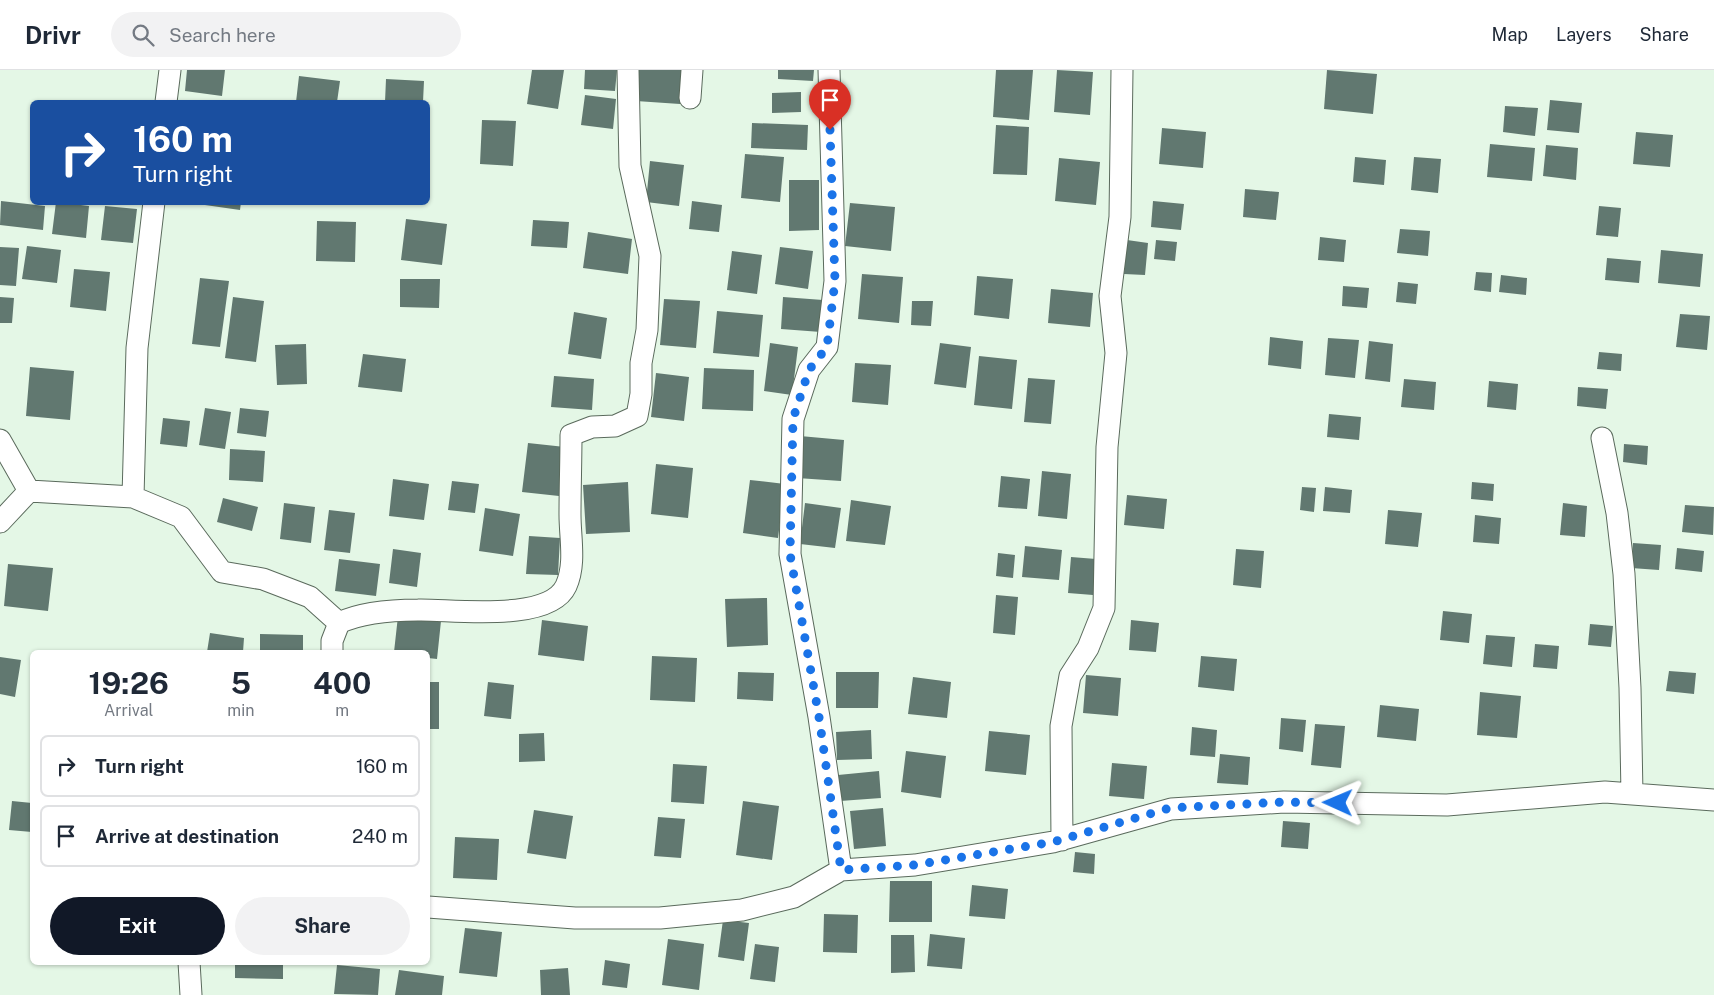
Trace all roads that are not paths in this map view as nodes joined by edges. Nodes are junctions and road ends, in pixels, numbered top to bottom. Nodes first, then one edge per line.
1 (170, 70) edge
2 (628, 70) edge
3 (692, 70) edge
4 (829, 70) edge
5 (1122, 70) edge
6 (690, 98) dead end
7 (166, 100) edge
8 (154, 205) edge
9 (1602, 438) dead end
10 (0, 440) edge
11 (29, 491) junction
12 (133, 497) junction
13 (0, 522) edge
14 (339, 623) junction
15 (332, 650) edge
16 (1632, 794) junction
17 (1714, 800) edge
18 (1062, 840) junction
19 (841, 870) junction
20 (430, 908) edge
21 (189, 965) edge
22 (191, 995) edge

1 - 7 street
2 - 14 street
3 - 6 street
4 - 19 street
5 - 18 street
8 - 12 street
9 - 16 street
10 - 11 street
11 - 12 street
11 - 13 street
12 - 14 street
14 - 15 street
16 - 17 street
16 - 18 street
18 - 19 street
19 - 20 street
21 - 22 street

